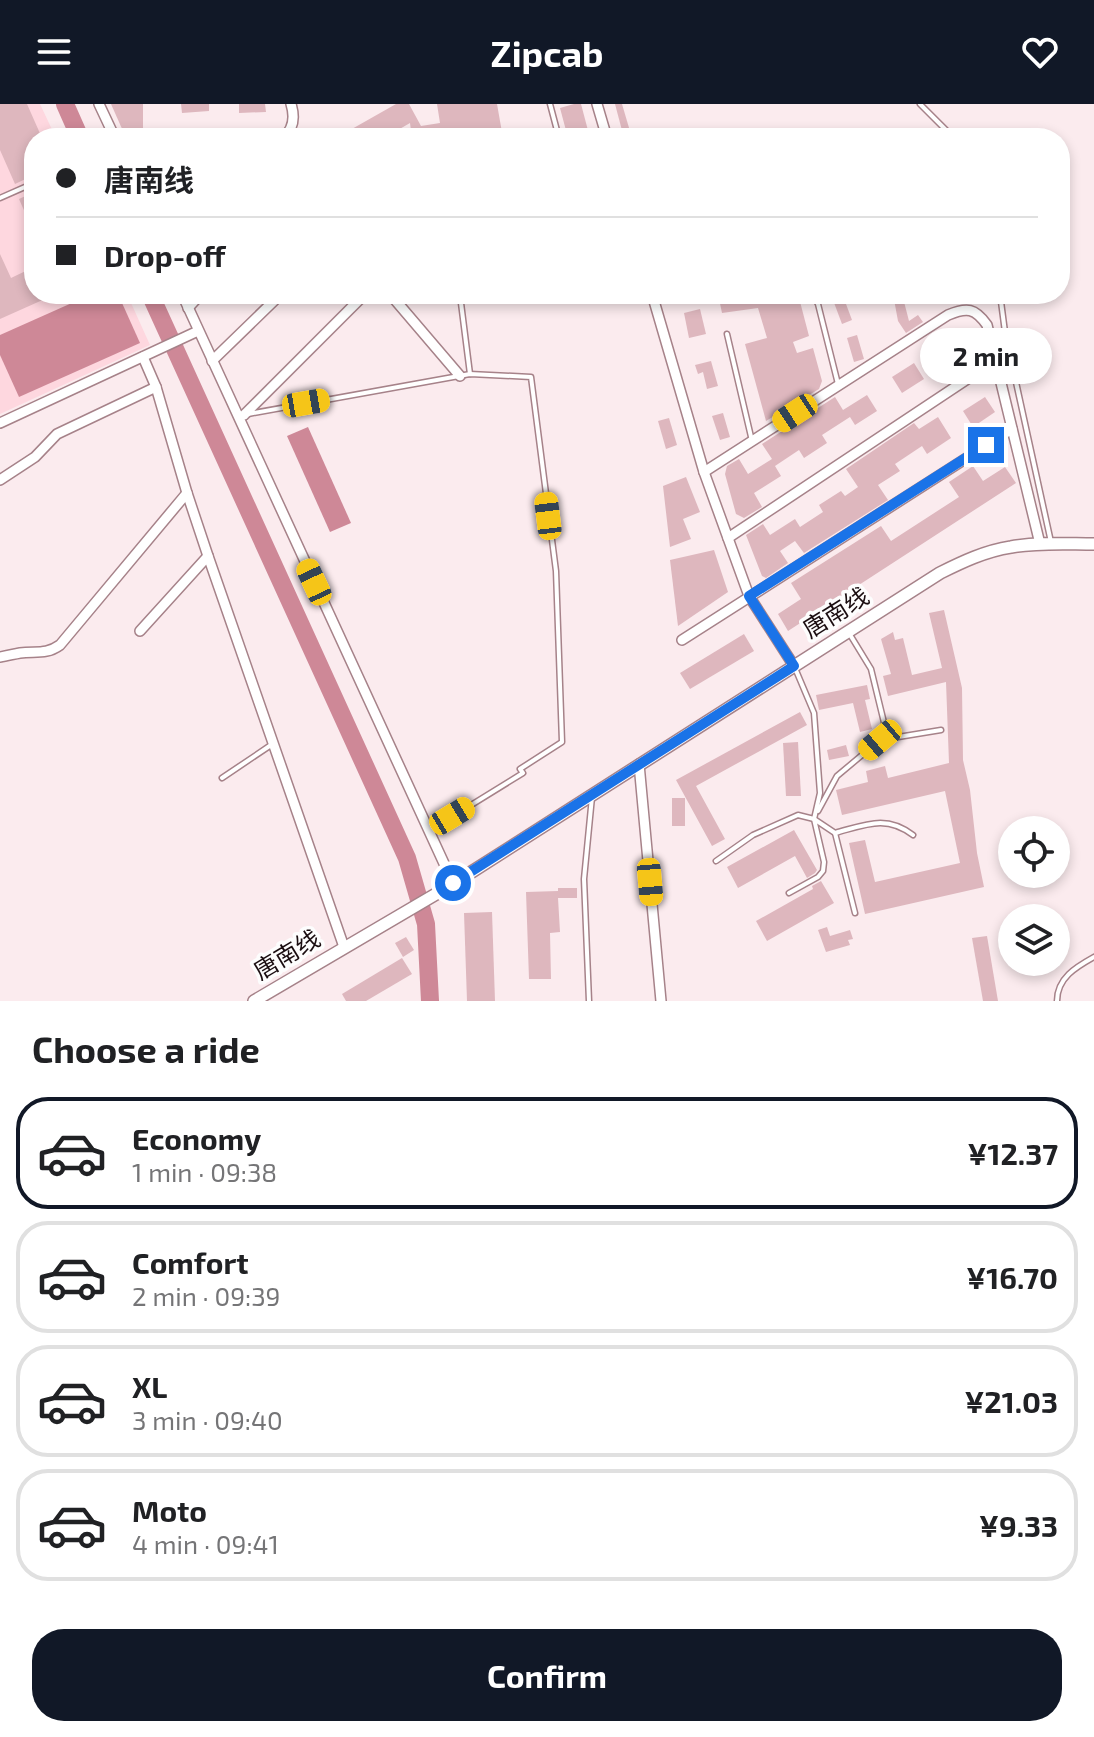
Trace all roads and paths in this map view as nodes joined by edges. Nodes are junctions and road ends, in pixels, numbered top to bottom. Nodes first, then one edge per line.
1 (99, 104) edge
2 (291, 104) edge
3 (550, 104) edge
4 (597, 104) edge
5 (920, 104) edge
6 (110, 128) edge
7 (291, 128) edge
8 (556, 128) edge
9 (604, 128) edge
10 (944, 128) edge
11 (24, 187) edge
12 (0, 198) edge
13 (186, 304) edge
14 (192, 304) edge
15 (271, 304) edge
16 (355, 304) edge
17 (399, 304) edge
18 (461, 304) edge
19 (655, 304) edge
20 (818, 304) edge
21 (1001, 304) edge
22 (188, 308) junction
23 (198, 331) junction
24 (727, 334) dead end
25 (143, 357) junction
26 (996, 360) junction
27 (212, 361) junction
28 (465, 375) junction
29 (838, 386) junction
30 (156, 387) junction
31 (241, 415) junction
32 (0, 423) edge
33 (1012, 429) junction
34 (752, 441) junction
35 (704, 472) junction
36 (0, 480) edge
37 (187, 493) junction
38 (728, 538) junction
39 (1045, 544) junction
40 (1094, 544) edge
41 (208, 556) junction
42 (749, 596) junction
43 (140, 631) dead end
44 (848, 631) junction
45 (682, 640) dead end
46 (0, 657) edge
47 (794, 666) junction
48 (941, 730) dead end
49 (888, 739) junction
50 (273, 743) junction
51 (639, 764) junction
52 (222, 778) dead end
53 (592, 794) junction
54 (814, 819) junction
55 (429, 831) junction
56 (835, 833) junction
57 (913, 835) dead end
58 (716, 861) dead end
59 (451, 885) junction
60 (789, 893) dead end
61 (855, 913) dead end
62 (344, 947) junction
63 (1094, 957) edge
64 (254, 1001) edge
65 (589, 1001) edge
66 (661, 1001) edge
67 (1057, 1001) edge

1 - 6 street
2 - 7 street
3 - 8 lane
4 - 9 street
5 - 10 lane
11 - 12 lane
13 - 22 street
14 - 22 street
15 - 27 street
16 - 31 street
17 - 28 street
18 - 28 lane
19 - 35 street
20 - 29 lane
21 - 39 lane
22 - 23 street
23 - 25 street
23 - 27 street
24 - 34 lane
25 - 30 street
25 - 32 street
26 - 29 street
26 - 33 street
26 - 38 street
27 - 31 street
28 - 31 lane
28 - 55 lane
29 - 34 street
30 - 36 street
30 - 37 street
31 - 55 street
33 - 39 street
33 - 42 street
34 - 35 street
35 - 38 street
37 - 41 street
37 - 46 street
38 - 42 street
39 - 40 street, 唐南线
39 - 44 street, 唐南线
41 - 43 street
41 - 50 street
42 - 45 street
42 - 47 street
44 - 47 street, 唐南线
44 - 49 lane
47 - 51 street, 唐南线
47 - 54 lane
48 - 49 lane
49 - 54 lane
50 - 52 lane
50 - 62 street
51 - 53 street, 唐南线
51 - 66 street
53 - 59 street, 唐南线
53 - 65 lane
54 - 56 lane
54 - 58 lane
54 - 60 lane
55 - 59 street
56 - 57 lane
56 - 61 lane
59 - 62 street, 唐南线
62 - 64 street, 唐南线
63 - 67 lane

